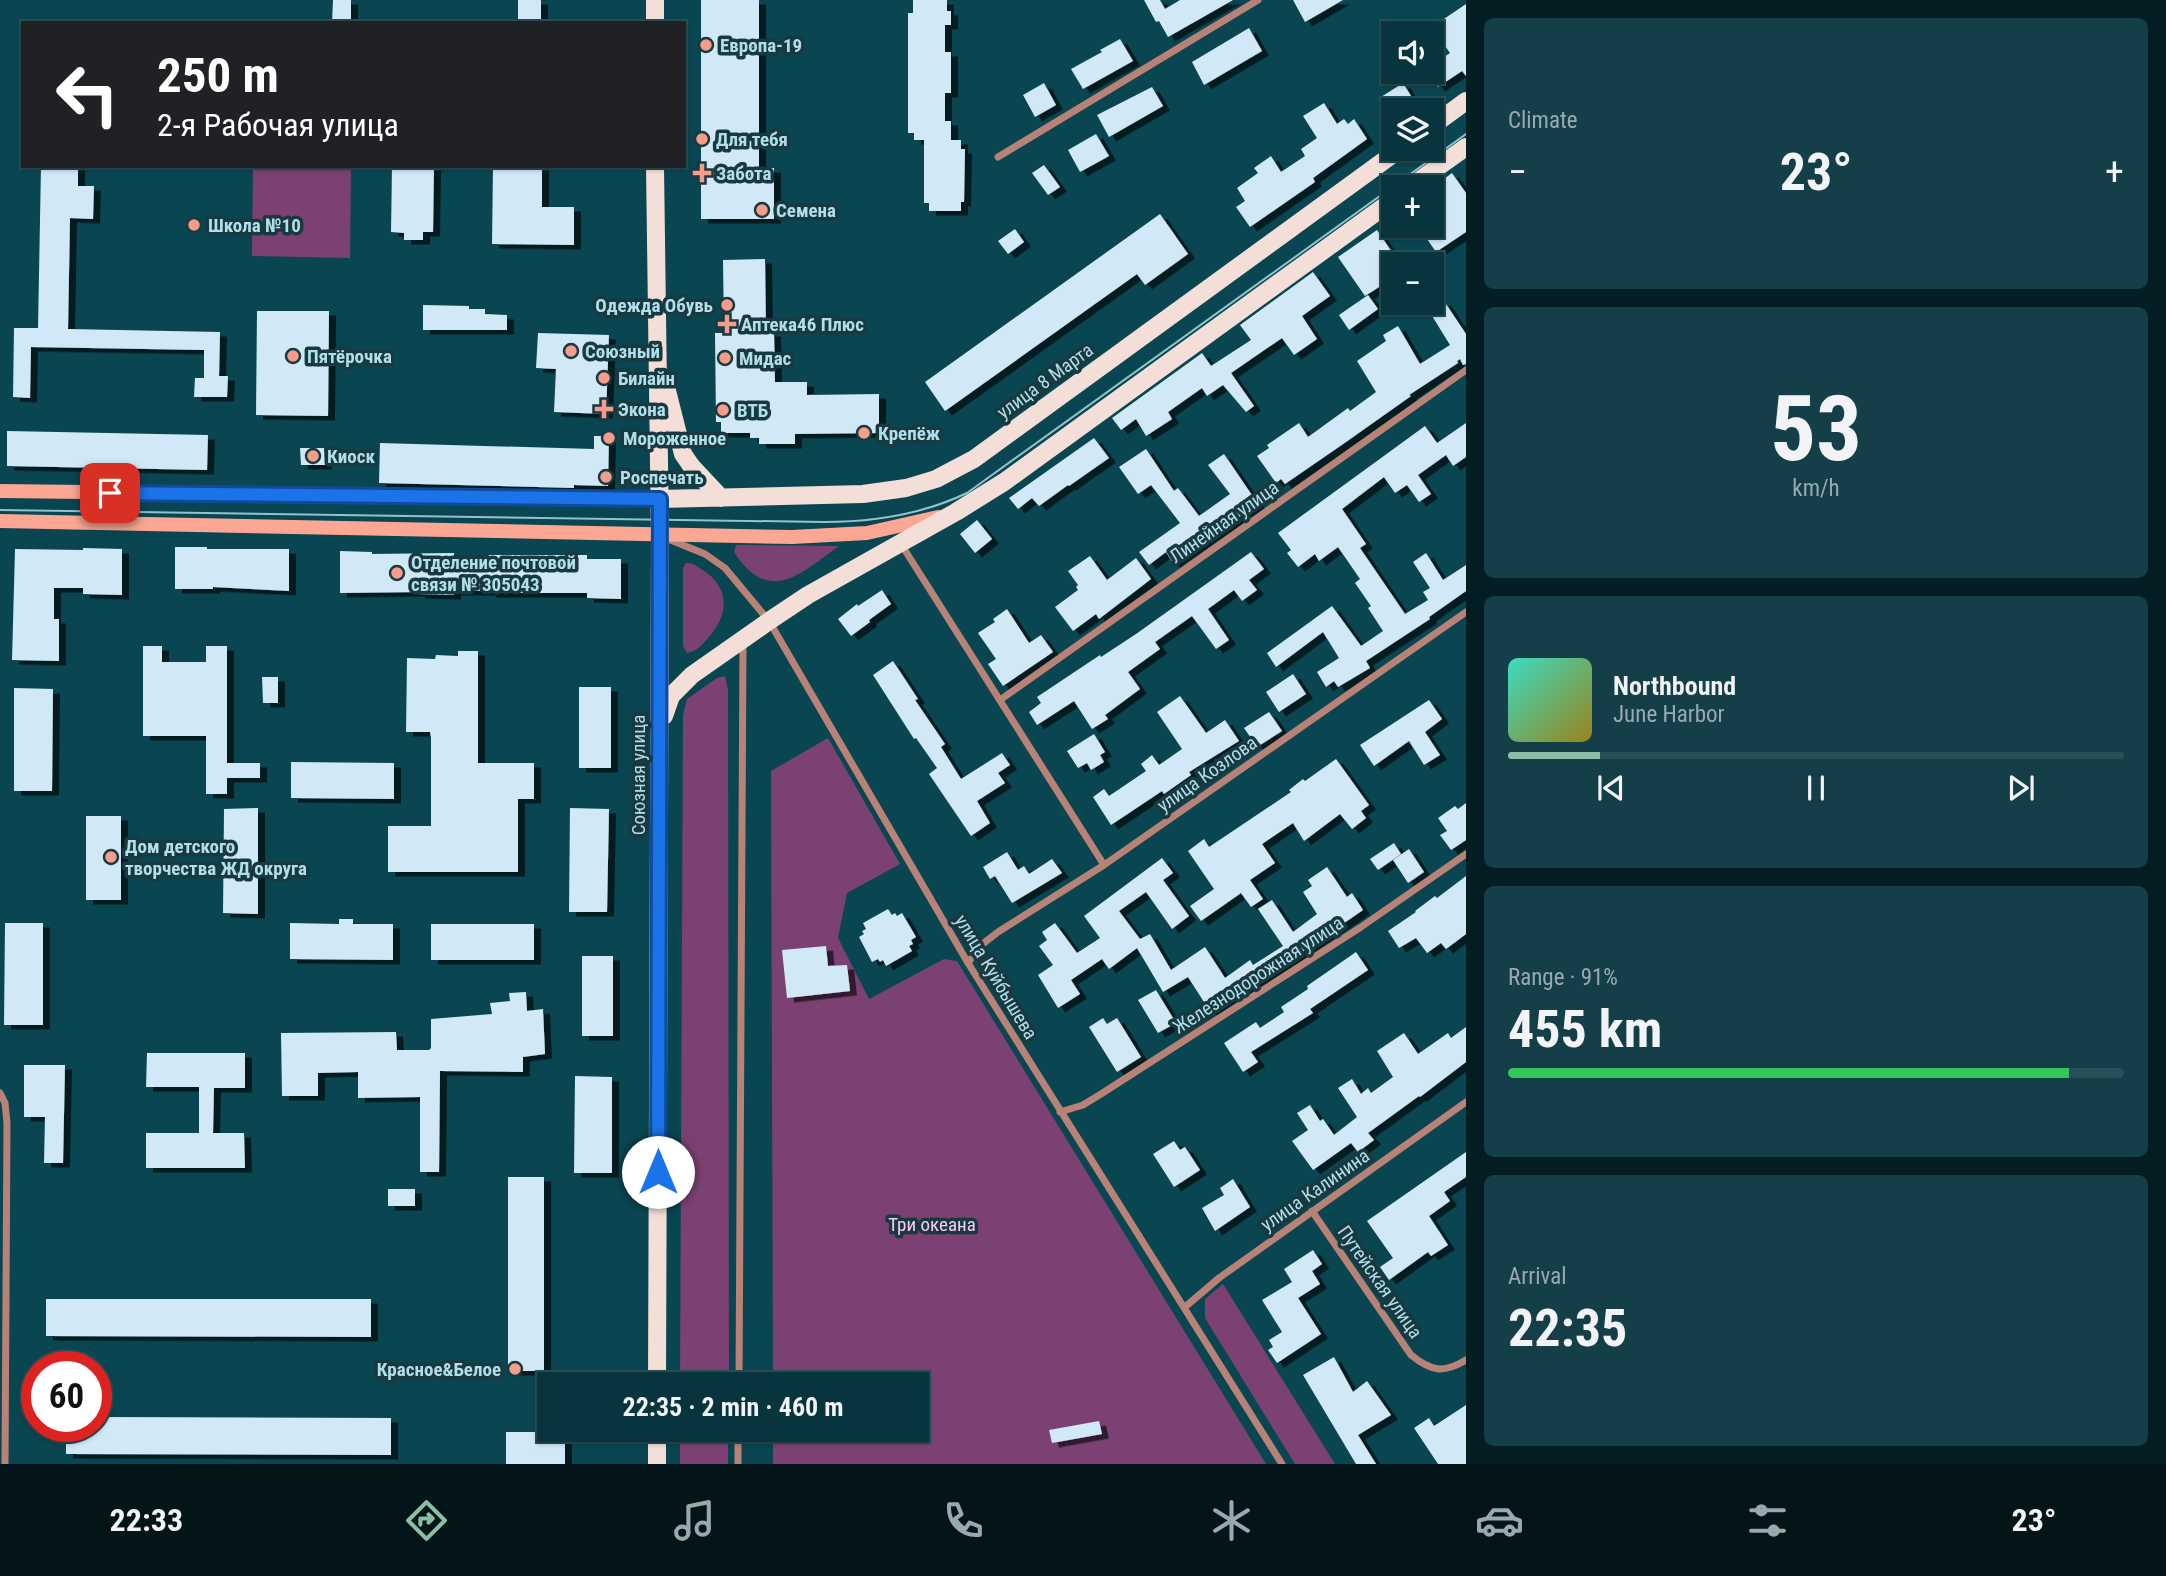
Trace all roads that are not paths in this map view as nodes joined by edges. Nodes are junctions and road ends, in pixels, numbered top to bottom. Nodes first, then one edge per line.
1 (655, 0) edge
2 (1258, 0) edge
3 (655, 21) edge
4 (1466, 101) edge
5 (1444, 117) edge
6 (1466, 147) edge
7 (998, 157) dead end
8 (1384, 161) edge
9 (655, 168) edge
10 (1427, 175) edge
11 (1381, 209) edge
12 (657, 318) junction
13 (1466, 370) edge
14 (0, 491) edge
15 (721, 498) junction
16 (660, 499) junction
17 (956, 512) junction
18 (0, 521) edge
19 (660, 536) junction
20 (901, 544) junction
21 (1466, 612) edge
22 (769, 621) junction
23 (743, 640) junction
24 (1000, 700) junction
25 (660, 726) junction
26 (1466, 854) edge
27 (1104, 865) junction
28 (968, 963) junction
29 (0, 1093) edge
30 (1466, 1102) edge
31 (1060, 1112) junction
32 (1312, 1211) junction
33 (1185, 1307) junction
34 (1466, 1360) edge
35 (657, 1372) edge
36 (739, 1372) edge
37 (657, 1442) edge
38 (738, 1442) edge
39 (5, 1464) edge
40 (657, 1464) edge
41 (738, 1464) edge
42 (1282, 1464) edge

1 - 3 main road
2 - 7 street
4 - 5 main road
6 - 10 main road
8 - 15 main road, улица 8 Марта
9 - 12 main road, Союзная улица
11 - 17 main road
12 - 15 main road
12 - 16 main road, Союзная улица
13 - 24 street, Линейная улица
14 - 16 main road
15 - 16 main road, улица 8 Марта
16 - 19 main road, Союзная улица
17 - 19 main road
17 - 20 main road
18 - 19 main road
19 - 22 street, улица Куйбышева
19 - 25 main road, Союзная улица
20 - 22 main road
20 - 24 street
21 - 27 street, улица Козлова
22 - 23 main road
22 - 28 street, улица Куйбышева
23 - 25 main road
23 - 36 street
24 - 27 street
25 - 35 main road, Союзная улица
26 - 31 street, Железнодорожная улица
27 - 28 street, улица Козлова
28 - 31 street, улица Куйбышева
29 - 39 street
30 - 32 street, улица Калинина
31 - 33 street, улица Куйбышева
32 - 33 street, улица Калинина
32 - 34 street, Путейская улица
33 - 42 street, улица Куйбышева
37 - 40 main road
38 - 41 street

